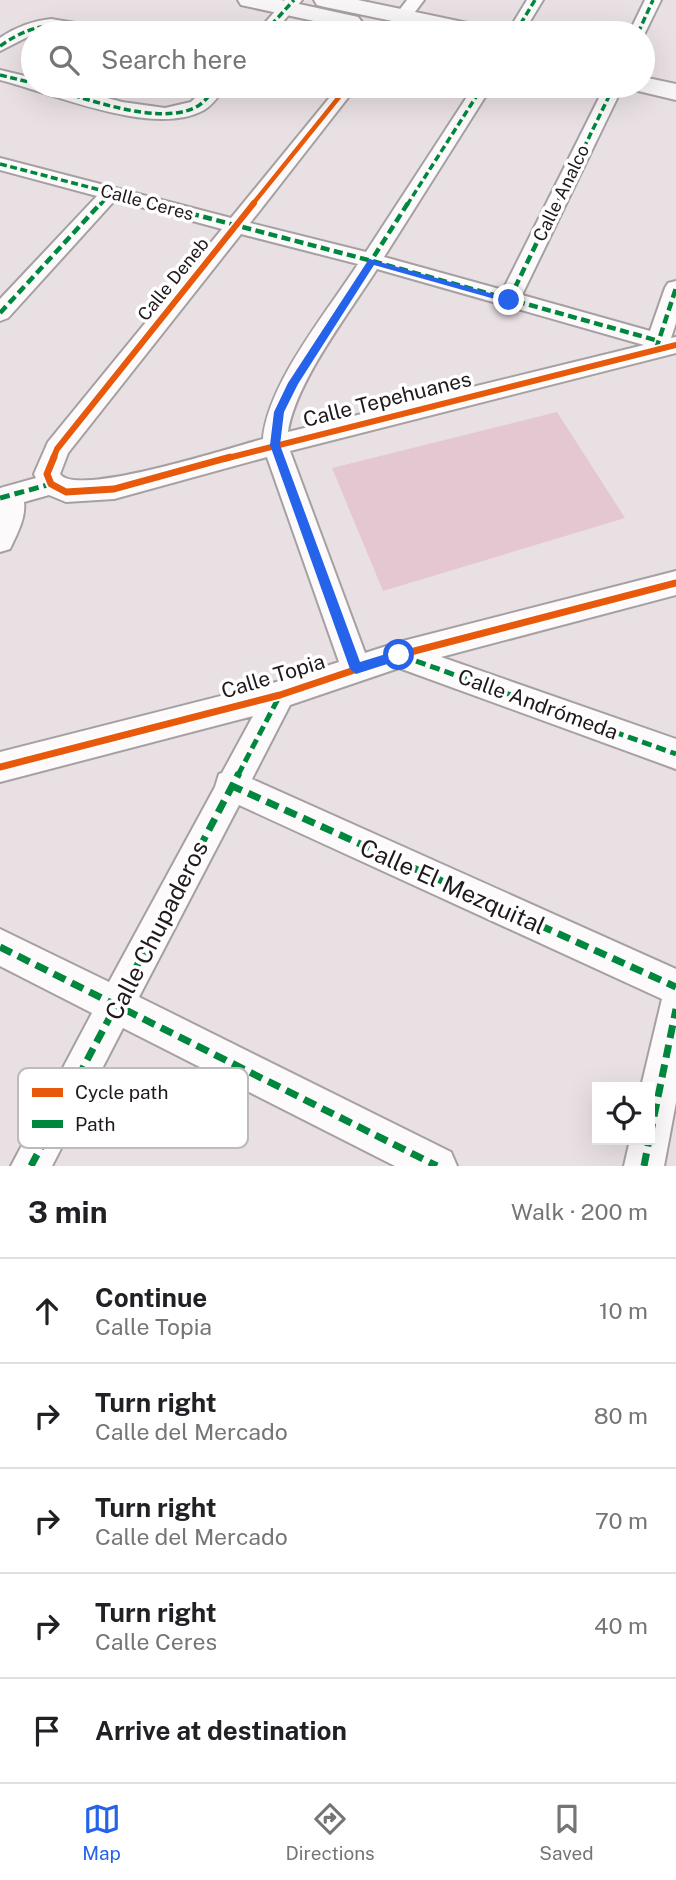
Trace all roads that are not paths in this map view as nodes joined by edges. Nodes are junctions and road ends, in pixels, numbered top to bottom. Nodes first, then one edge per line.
1 (249, 0) edge
2 (325, 0) edge
3 (535, 0) edge
4 (653, 0) edge
5 (290, 4) edge
6 (275, 21) edge
7 (389, 21) edge
8 (394, 21) edge
9 (522, 21) edge
10 (643, 21) edge
11 (21, 32) edge
12 (0, 46) edge
13 (655, 71) edge
14 (0, 75) edge
15 (676, 75) edge
16 (21, 80) edge
17 (655, 88) edge
18 (676, 92) edge
19 (91, 98) edge
20 (205, 98) edge
21 (338, 98) edge
22 (475, 98) edge
23 (608, 98) edge
24 (1, 166) edge
25 (111, 193) junction
26 (236, 226) junction
27 (372, 261) junction
28 (676, 288) edge
29 (509, 300) junction
30 (0, 313) edge
31 (664, 345) edge
32 (275, 445) junction
33 (59, 488) junction
34 (5, 498) edge
35 (0, 541) edge
36 (676, 583) edge
37 (399, 655) junction
38 (356, 669) junction
39 (280, 695) junction
40 (676, 754) edge
41 (0, 767) edge
42 (230, 785) junction
43 (0, 947) edge
44 (676, 987) edge
45 (118, 1004) junction
46 (676, 1009) edge
47 (84, 1068) edge
48 (244, 1068) edge
49 (248, 1070) edge
50 (655, 1109) edge
51 (648, 1145) edge
52 (41, 1148) edge
53 (31, 1166) edge
54 (436, 1166) edge
55 (643, 1166) edge

1 - 5 street
2 - 8 street
3 - 9 street
4 - 10 street
5 - 6 street
5 - 7 street
11 - 12 street
13 - 15 street
14 - 16 street
17 - 18 street
19 - 20 street
21 - 26 street, Calle Deneb
22 - 27 street
23 - 29 street, Calle Analco
24 - 25 street, Calle Ceres
25 - 26 street, Calle Ceres
25 - 30 street
26 - 27 street, Calle Ceres
26 - 33 street, Calle Deneb
27 - 29 street, Calle Ceres
27 - 32 street
28 - 31 street
29 - 31 street, Calle Ceres
31 - 32 street, Calle Tepehuanes
32 - 33 street, Calle Tepehuanes
32 - 38 street
33 - 34 street
34 - 35 street
36 - 37 street, Calle Topia
37 - 38 street, Calle Topia
37 - 40 street, Calle Andrómeda
38 - 39 street, Calle Topia
39 - 41 street, Calle Topia
39 - 42 street, Calle Chupaderos
42 - 44 street, Calle El Mezquital
42 - 45 street, Calle Chupaderos
43 - 45 street
45 - 47 street, Calle Chupaderos
45 - 48 street
46 - 50 street
49 - 54 street
51 - 55 street
52 - 53 street, Calle Chupaderos

